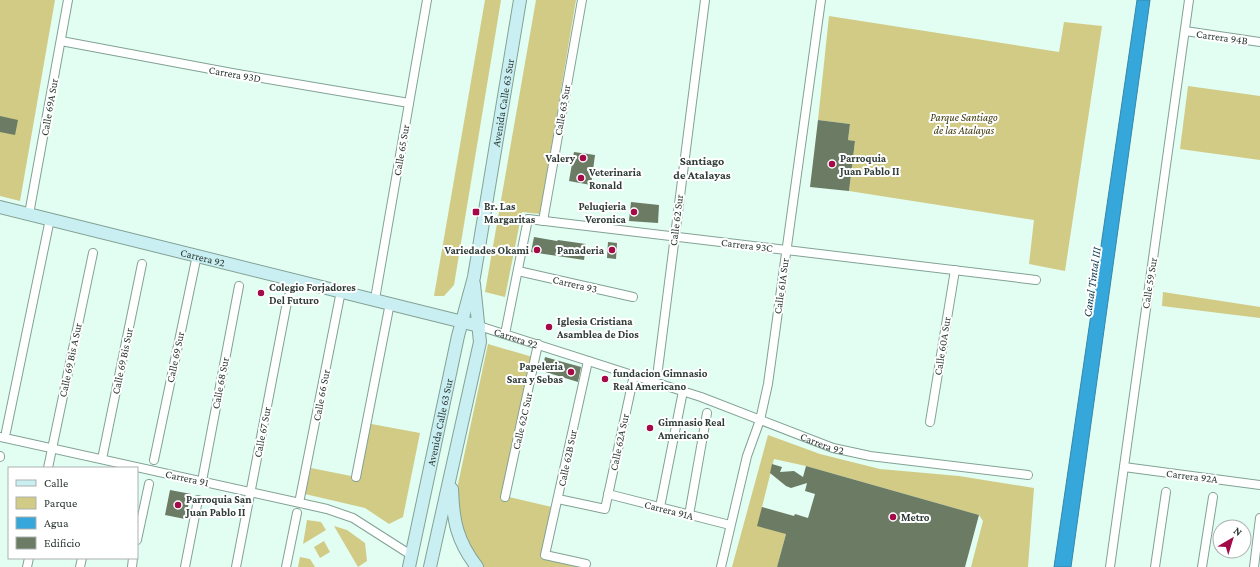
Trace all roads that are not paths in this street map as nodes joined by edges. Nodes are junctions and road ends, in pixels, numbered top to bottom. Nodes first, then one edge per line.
1 (68, 0) edge
2 (427, 0) edge
3 (520, 0) edge
4 (582, 0) edge
5 (705, 0) edge
6 (821, 0) edge
7 (1189, 0) edge
8 (1185, 31) junction
9 (61, 41) junction
10 (1260, 42) edge
11 (409, 103) junction
12 (0, 207) edge
13 (29, 214) junction
14 (50, 219) junction
15 (543, 221) junction
16 (674, 237) junction
17 (786, 250) junction
18 (93, 252) dead end
19 (197, 255) junction
20 (142, 264) dead end
21 (955, 270) junction
22 (518, 271) junction
23 (474, 277) junction
24 (1036, 280) dead end
25 (239, 286) dead end
26 (342, 291) junction
27 (288, 297) dead end
28 (632, 297) dead end
29 (375, 299) junction
30 (390, 303) junction
31 (462, 321) junction
32 (479, 326) junction
33 (505, 334) junction
34 (538, 344) junction
35 (588, 361) junction
36 (658, 369) dead end
37 (634, 375) junction
38 (683, 392) junction
39 (707, 414) dead end
40 (760, 420) junction
41 (930, 422) dead end
42 (3, 434) edge
43 (52, 448) junction
44 (102, 459) junction
45 (154, 460) dead end
46 (48, 467) edge
47 (1124, 467) junction
48 (451, 471) junction
49 (1028, 476) dead end
50 (356, 477) dead end
51 (202, 481) junction
52 (149, 484) dead end
53 (1260, 485) edge
54 (251, 492) junction
55 (1166, 492) dead end
56 (608, 494) junction
57 (505, 497) dead end
58 (1213, 497) dead end
59 (300, 498) dead end
60 (558, 499) junction
61 (198, 500) dead end
62 (660, 508) junction
63 (297, 513) dead end
64 (689, 515) junction
65 (1260, 518) edge
66 (730, 525) junction
67 (138, 535) edge
68 (410, 561) edge
69 (586, 564) dead end
70 (432, 566) edge
71 (185, 567) edge
72 (236, 567) edge
73 (286, 567) edge
74 (477, 567) edge
75 (721, 567) edge
76 (1110, 567) edge
77 (1155, 567) edge
78 (1202, 567) edge
79 (1254, 567) edge

1 - 9 street, Calle 69A Sur
2 - 11 street, Calle 65 Sur
3 - 23 main road, Avenida Calle 63 Sur
4 - 15 street, Calle 63 Sur
5 - 16 street, Calle 62 Sur
6 - 17 street, Calle 61A Sur
7 - 8 street, Calle 59 Sur
8 - 10 street, Carrera 94B
8 - 47 street, Calle 59 Sur
9 - 11 street, Carrera 93D
9 - 13 street, Calle 69A Sur
11 - 29 street, Calle 65 Sur
12 - 13 main road, Carrera 92
13 - 14 main road, Carrera 92
14 - 19 main road, Carrera 92
14 - 42 street
15 - 16 street, Carrera 93C
15 - 22 street, Carrera 93C
16 - 17 street, Carrera 93C
16 - 36 street, Calle 62 Sur
17 - 21 street, Carrera 93C
17 - 40 street, Calle 61A Sur
18 - 43 street, Calle 69 Bis A Sur
19 - 26 main road, Carrera 92
19 - 45 street, Calle 69 Sur
20 - 44 street, Calle 69 Bis Sur
21 - 24 street, Carrera 93C
21 - 41 street, Calle 60A Sur
22 - 28 street, Carrera 93
22 - 33 street
23 - 31 main road, Avenida Calle 63 Sur
23 - 32 main road, Avenida Calle 63 Sur
25 - 51 street, Calle 68 Sur
26 - 29 main road, Carrera 92
26 - 59 street, Calle 66 Sur
27 - 54 street, Calle 67 Sur
29 - 30 main road, Carrera 92
30 - 31 main road, Carrera 92
30 - 50 street
31 - 32 main road, Carrera 92
31 - 68 main road, Avenida Calle 63 Sur
32 - 33 street, Carrera 92
32 - 48 main road, Avenida Calle 63 Sur
33 - 34 street, Carrera 92
34 - 35 street, Carrera 92
34 - 57 street, Calle 62C Sur
35 - 37 street, Carrera 92
35 - 60 street, Calle 62B Sur
37 - 38 street, Carrera 92
37 - 56 street, Calle 62A Sur
38 - 40 street, Carrera 92
38 - 62 street
39 - 64 street
40 - 49 street, Carrera 92
40 - 66 street, Calle 61A Sur
42 - 43 street, Carrera 91
43 - 44 street, Carrera 91
43 - 46 street, Calle 69 Bis A Sur
44 - 51 street, Carrera 91
47 - 53 street, Carrera 92A
47 - 76 street, Calle 59 Sur
48 - 70 main road, Avenida Calle 63 Sur
48 - 74 main road
51 - 54 street, Carrera 91
52 - 67 street
54 - 68 street, Carrera 91
54 - 72 street, Calle 67 Sur
55 - 77 street
56 - 60 street, Calle 62A Sur
56 - 62 street, Carrera 91A
58 - 78 street
60 - 69 street, Calle 62B Sur
61 - 71 street
62 - 64 street, Carrera 91A
63 - 73 street
64 - 66 street, Carrera 91A
65 - 79 street
66 - 75 street, Calle 61A Sur
68 - 70 main road

